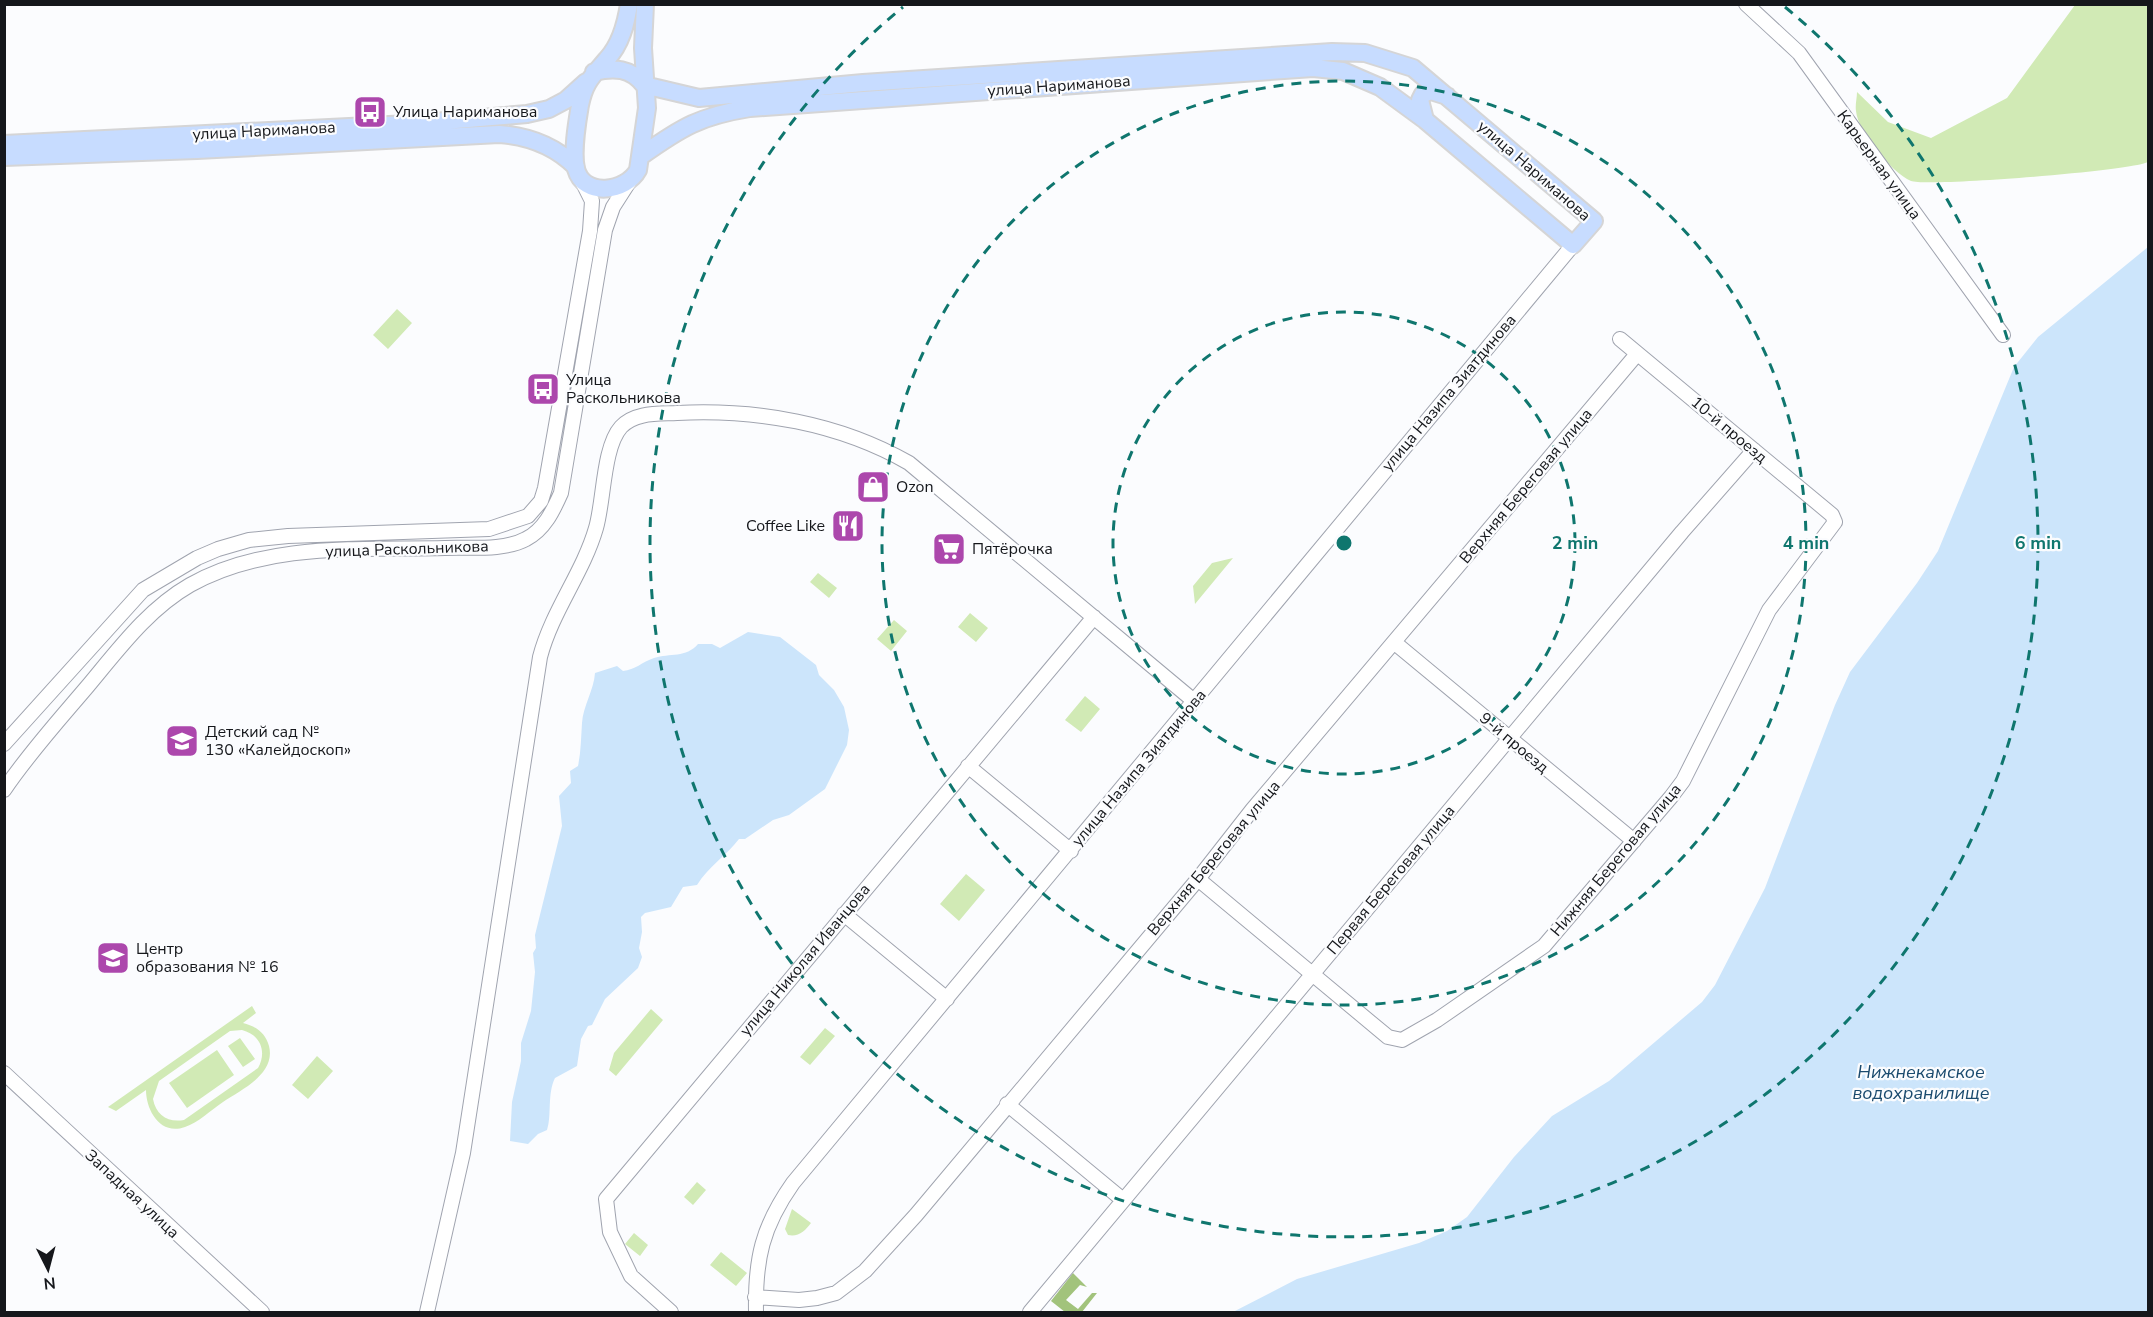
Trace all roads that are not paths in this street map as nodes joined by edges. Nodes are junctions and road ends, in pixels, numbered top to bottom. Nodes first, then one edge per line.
1 (628, 4) edge
2 (645, 4) edge
3 (1746, 4) edge
4 (590, 77) junction
5 (644, 85) junction
6 (1448, 97) junction
7 (1425, 120) junction
8 (4, 144) edge
9 (641, 156) junction
10 (4, 157) edge
11 (579, 174) junction
12 (630, 182) junction
13 (1573, 245) junction
14 (2002, 335) dead end
15 (1620, 339) dead end
16 (1637, 354) junction
17 (1754, 450) junction
18 (1835, 522) joint
19 (1094, 617) junction
20 (1395, 643) junction
21 (1194, 701) junction
22 (1508, 739) junction
23 (4, 744) edge
24 (968, 766) junction
25 (4, 790) edge
26 (1634, 841) junction
27 (1071, 852) junction
28 (1198, 879) junction
29 (844, 914) junction
30 (1312, 975) junction
31 (947, 999) junction
32 (4, 1073) edge
33 (1007, 1104) junction
34 (1123, 1200) junction
35 (756, 1297) junction
36 (262, 1312) edge
37 (427, 1312) edge
38 (671, 1312) edge
39 (756, 1312) edge
40 (1030, 1312) edge

1 - 4 main road, улица Нариманова
2 - 5 main road
3 - 14 street, Карьерная улица
4 - 5 main road, улица Нариманова
4 - 8 main road, улица Нариманова
4 - 11 main road
5 - 6 main road, улица Нариманова
5 - 9 main road
6 - 7 main road
6 - 13 main road, улица Нариманова
7 - 9 main road, улица Нариманова
7 - 13 main road, улица Нариманова
9 - 12 main road
10 - 11 main road, улица Нариманова
11 - 12 main road
11 - 23 street, улица Раскольникова
12 - 25 street, улица Раскольникова
13 - 21 street, улица Назипа Зиатдинова
15 - 16 street, 10-й проезд
16 - 17 street, 10-й проезд
16 - 20 street, Верхняя Береговая улица
17 - 18 street, 10-й проезд
17 - 22 street, Первая Береговая улица
18 - 26 street, Нижняя Береговая улица
19 - 21 street
19 - 24 street, улица Николая Иванцова
19 - 37 street
20 - 22 street, 9-й проезд
20 - 28 street, Верхняя Береговая улица
21 - 27 street, улица Назипа Зиатдинова
22 - 26 street, 9-й проезд
22 - 30 street, Первая Береговая улица
24 - 27 street
24 - 29 street, улица Николая Иванцова
26 - 30 street, Нижняя Береговая улица
27 - 31 street, улица Назипа Зиатдинова
28 - 30 street
28 - 33 street, Верхняя Береговая улица
29 - 31 street
29 - 38 street, улица Николая Иванцова
30 - 34 street, Первая Береговая улица
31 - 35 street, улица Назипа Зиатдинова
32 - 36 street, Западная улица
33 - 34 street
33 - 35 street, Верхняя Береговая улица
34 - 40 street, Первая Береговая улица
35 - 39 street, улица Назипа Зиатдинова

